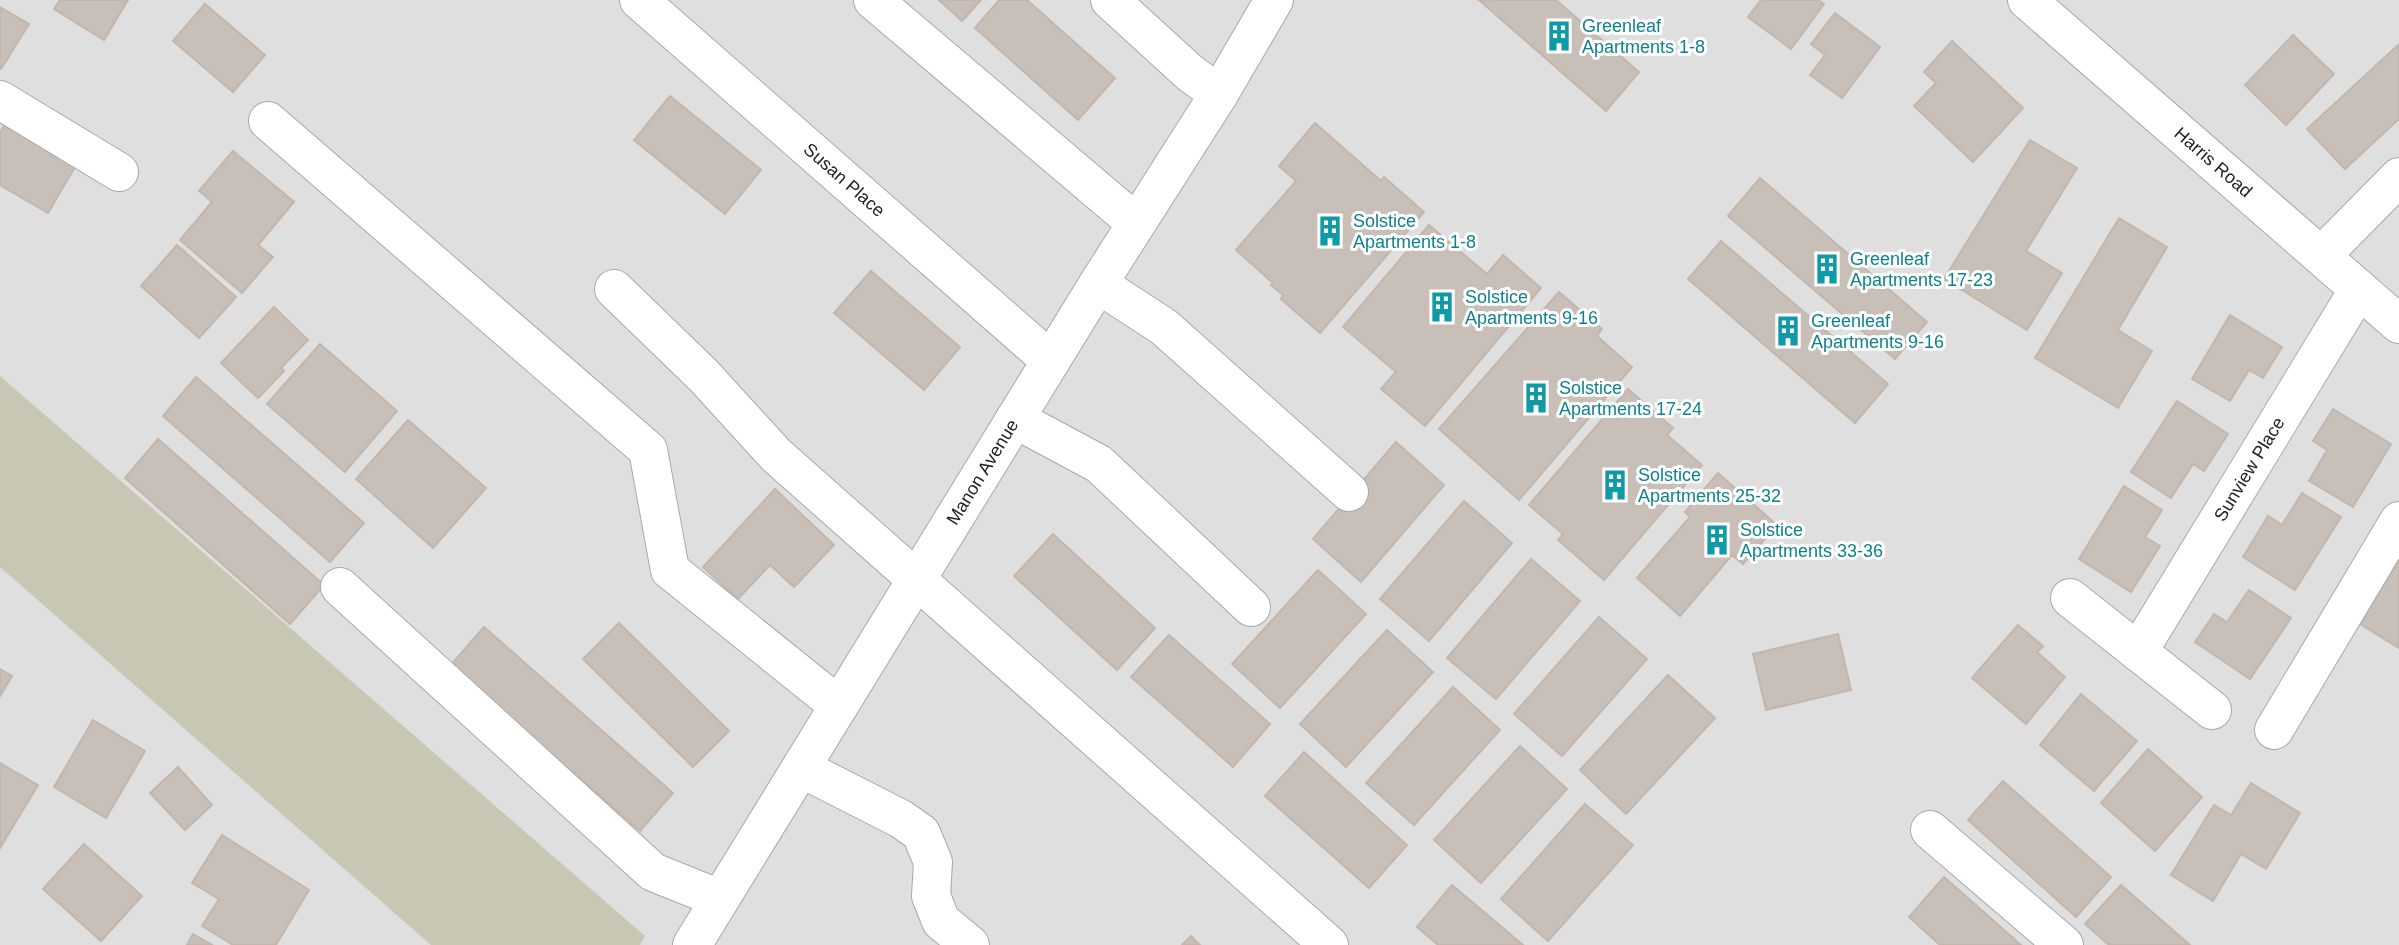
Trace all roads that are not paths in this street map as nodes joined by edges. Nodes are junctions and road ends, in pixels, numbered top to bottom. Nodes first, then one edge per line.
1 (639, 0) edge
2 (873, 0) edge
3 (1110, 0) edge
4 (1274, 0) edge
5 (2027, 0) edge
6 (1219, 94) junction
7 (0, 100) edge
8 (268, 121) dead end
9 (119, 172) dead end
10 (2399, 177) edge
11 (1136, 223) junction
12 (2321, 256) junction
13 (1098, 284) junction
14 (614, 289) dead end
15 (2360, 289) junction
16 (2399, 324) edge
17 (1051, 361) junction
18 (1014, 419) junction
19 (1349, 492) dead end
20 (2399, 522) edge
21 (916, 581) junction
22 (340, 587) dead end
23 (2070, 598) dead end
24 (1251, 607) dead end
25 (2138, 652) junction
26 (839, 706) junction
27 (2212, 710) dead end
28 (2274, 730) dead end
29 (801, 768) junction
30 (1930, 830) dead end
31 (720, 899) junction
32 (692, 945) edge
33 (970, 945) edge
34 (1329, 945) edge
35 (2064, 945) edge

1 - 17 street, Susan Place
2 - 11 street
3 - 6 street
4 - 6 street, Manon Avenue
5 - 12 street, Harris Road
6 - 11 street, Manon Avenue
7 - 9 street
8 - 26 street
10 - 12 street
11 - 13 street, Manon Avenue
12 - 15 street, Harris Road
13 - 17 street, Manon Avenue
13 - 19 street
14 - 21 street
15 - 16 street, Harris Road
15 - 25 street, Sunview Place
17 - 18 street, Manon Avenue
18 - 21 street, Manon Avenue
18 - 24 street
20 - 28 street
21 - 26 street, Manon Avenue
21 - 34 street
22 - 31 street
23 - 25 street
25 - 27 street
26 - 29 street, Manon Avenue
29 - 31 street, Manon Avenue
29 - 33 street
30 - 35 street
31 - 32 street, Manon Avenue

